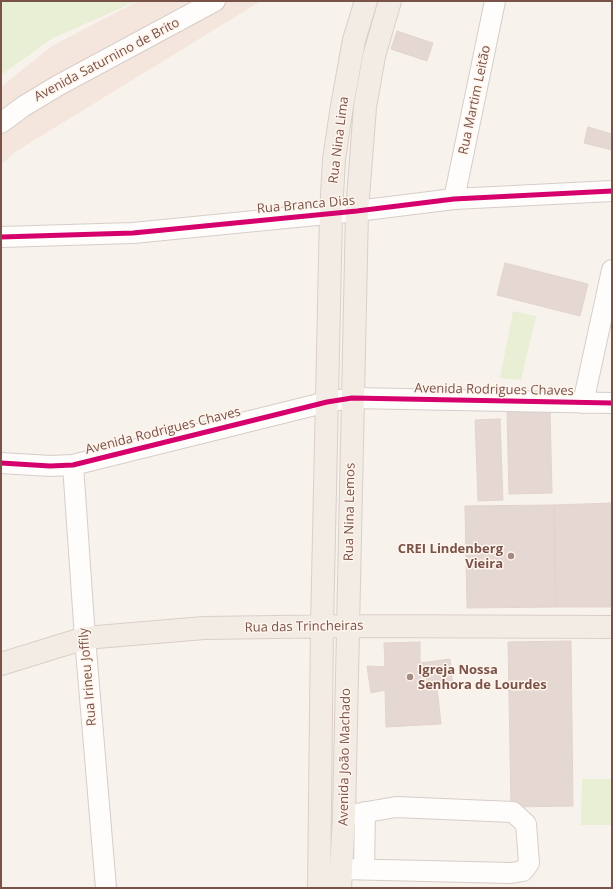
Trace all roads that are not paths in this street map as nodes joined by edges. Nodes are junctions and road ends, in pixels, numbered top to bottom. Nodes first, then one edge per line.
1 (215, 1) edge
2 (366, 1) edge
3 (390, 1) edge
4 (495, 1) edge
5 (1, 123) edge
6 (612, 191) edge
7 (454, 199) junction
8 (357, 211) junction
9 (331, 214) junction
10 (1, 237) edge
11 (612, 270) edge
12 (352, 398) junction
13 (327, 402) junction
14 (583, 403) junction
15 (612, 403) edge
16 (1, 462) edge
17 (73, 465) junction
18 (322, 626) junction
19 (347, 626) junction
20 (612, 627) edge
21 (85, 638) junction
22 (1, 664) edge
23 (354, 814) junction
24 (364, 869) junction
25 (341, 878) edge
26 (106, 888) edge
27 (319, 888) edge

1 - 5 street, Avenida Saturnino de Brito
2 - 9 main road, Rua Nina Lima
3 - 8 main road, Rua Nina Lima
4 - 7 street, Rua Martim Leitão
6 - 7 street, Rua Branca Dias
7 - 8 street, Rua Branca Dias
8 - 9 street, Rua Branca Dias
8 - 12 main road, Rua Nina Lima
9 - 10 street, Rua Branca Dias
9 - 13 main road, Rua Nina Lima
11 - 14 street
12 - 13 street, Avenida Rodrigues Chaves
12 - 14 street, Avenida Rodrigues Chaves
12 - 19 main road, Rua Nina Lemos
13 - 17 street, Avenida Rodrigues Chaves
13 - 18 main road, Rua Nina Lemos
14 - 15 street, Avenida Rodrigues Chaves
16 - 17 street, Avenida Rodrigues Chaves
17 - 21 street, Rua Irineu Joffily
18 - 19 main road, Rua das Trincheiras
18 - 21 main road, Rua das Trincheiras
18 - 27 main road, Avenida João Machado
19 - 20 main road, Rua das Trincheiras
19 - 23 main road, Avenida João Machado
21 - 22 main road, Rua das Trincheiras
21 - 26 street, Rua Irineu Joffily
23 - 24 street
23 - 24 street
23 - 25 main road, Avenida João Machado
24 - 25 street

